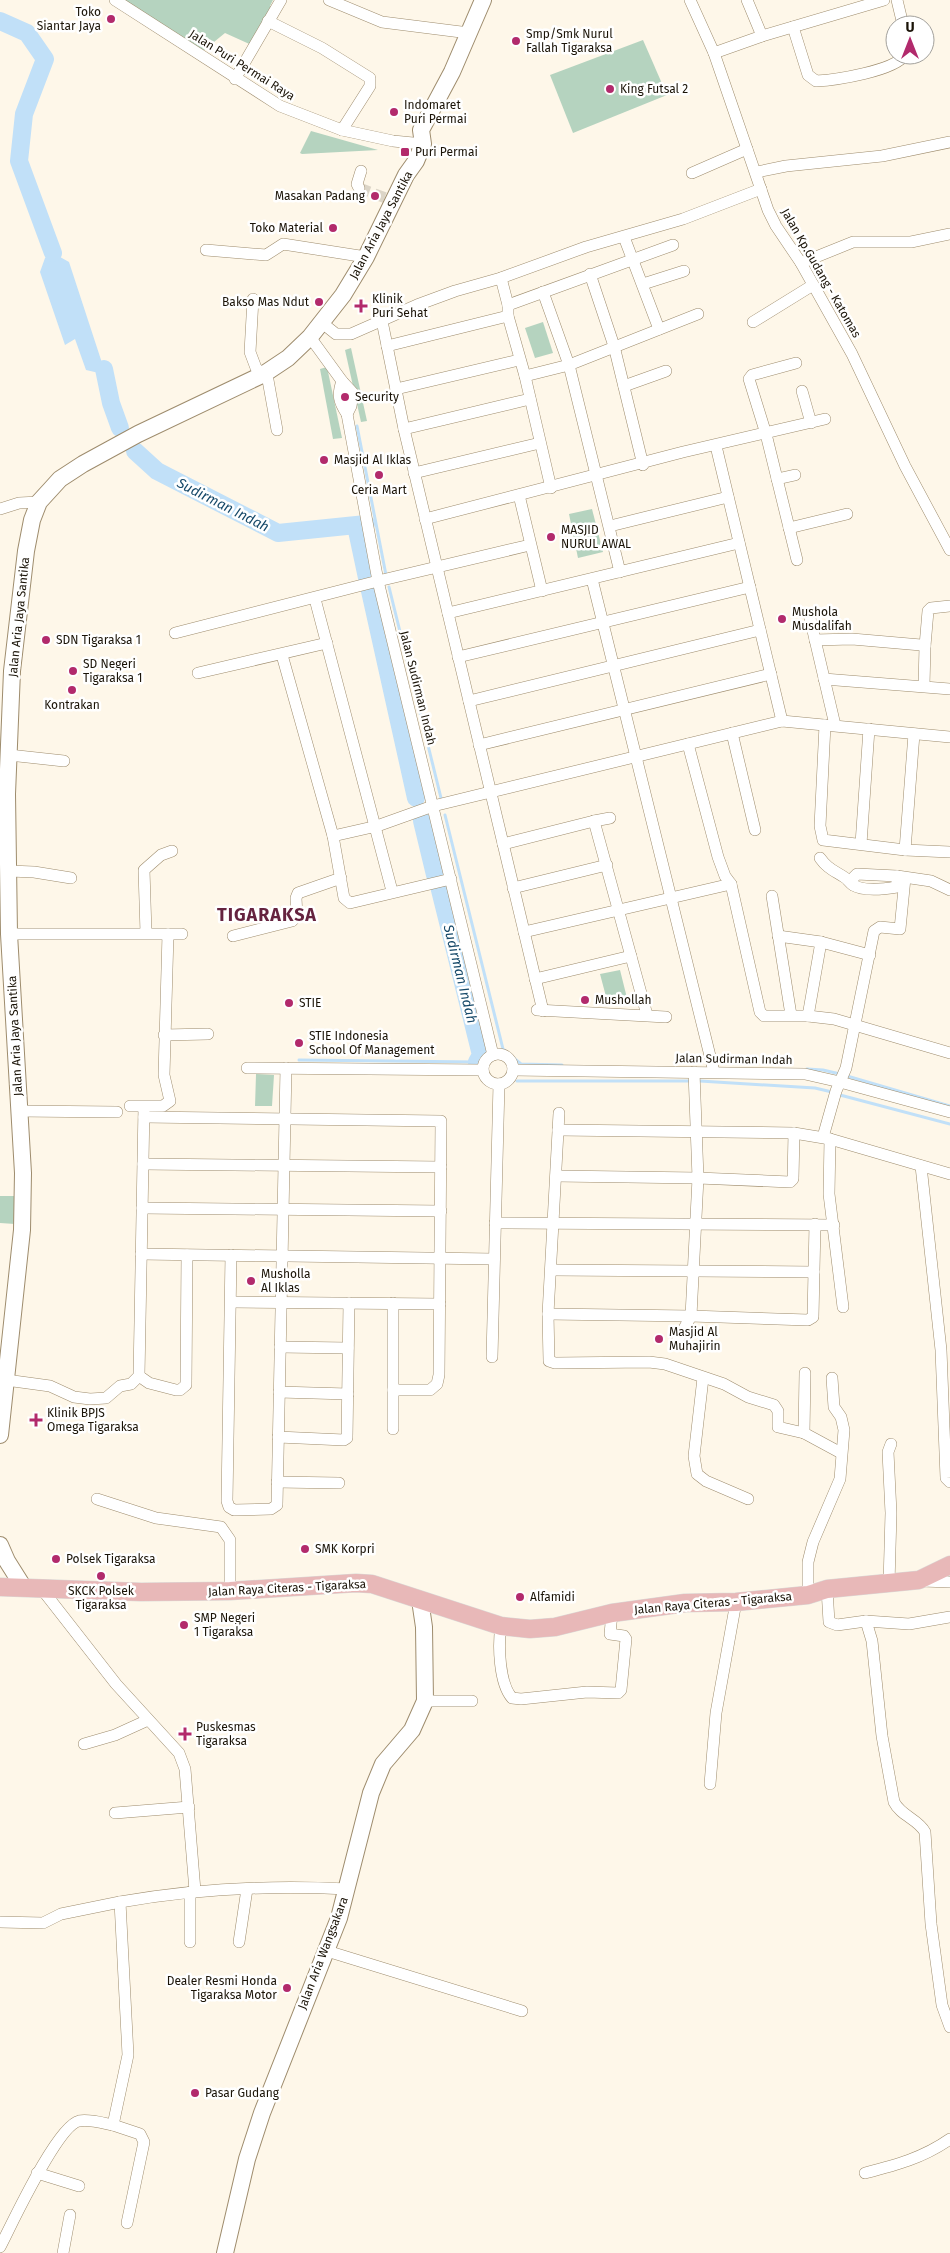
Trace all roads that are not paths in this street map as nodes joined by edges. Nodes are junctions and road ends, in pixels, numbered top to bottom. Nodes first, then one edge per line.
1 (115, 0) edge
2 (281, 0) edge
3 (329, 0) edge
4 (483, 0) edge
5 (690, 0) edge
6 (747, 0) edge
7 (884, 0) edge
8 (897, 0) edge
9 (901, 15) edge
10 (268, 21) junction
11 (793, 27) junction
12 (469, 33) junction
13 (762, 36) junction
14 (714, 54) junction
15 (892, 65) edge
16 (235, 79) junction
17 (342, 130) junction
18 (950, 142) edge
19 (422, 144) junction
20 (747, 149) junction
21 (361, 171) dead end
22 (757, 172) junction
23 (692, 173) dead end
24 (359, 188) dead end
25 (760, 190) junction
26 (950, 234) edge
27 (624, 237) junction
28 (674, 245) dead end
29 (206, 250) dead end
30 (366, 256) junction
31 (634, 259) junction
32 (801, 263) junction
33 (684, 271) dead end
34 (590, 274) junction
35 (501, 278) junction
36 (643, 284) junction
37 (813, 285) junction
38 (543, 292) junction
39 (253, 299) dead end
40 (508, 310) junction
41 (698, 314) dead end
42 (382, 321) junction
43 (321, 322) junction
44 (753, 322) dead end
45 (659, 328) junction
46 (310, 337) junction
47 (388, 346) junction
48 (614, 346) junction
49 (519, 360) junction
50 (796, 363) dead end
51 (569, 365) junction
52 (666, 370) dead end
53 (264, 374) junction
54 (525, 376) junction
55 (624, 386) junction
56 (396, 389) junction
57 (802, 391) dead end
58 (530, 398) junction
59 (826, 419) dead end
60 (811, 423) junction
61 (404, 429) junction
62 (277, 430) dead end
63 (766, 434) junction
64 (540, 443) junction
65 (716, 446) junction
66 (643, 464) junction
67 (414, 473) junction
68 (795, 475) dead end
69 (598, 476) junction
70 (777, 479) junction
71 (551, 488) junction
72 (519, 496) junction
73 (728, 497) junction
74 (39, 502) junction
75 (0, 509) edge
76 (847, 514) dead end
77 (425, 519) junction
78 (610, 526) junction
79 (789, 528) junction
80 (739, 543) junction
81 (530, 545) junction
82 (950, 550) edge
83 (797, 560) dead end
84 (437, 566) junction
85 (620, 572) junction
86 (592, 579) junction
87 (378, 581) junction
88 (750, 587) junction
89 (542, 591) junction
90 (315, 599) junction
91 (950, 606) edge
92 (448, 613) junction
93 (809, 614) dead end
94 (603, 622) junction
95 (760, 630) junction
96 (175, 633) dead end
97 (815, 640) junction
98 (326, 643) junction
99 (925, 646) junction
100 (282, 654) junction
101 (458, 657) junction
102 (614, 665) junction
103 (198, 673) dead end
104 (771, 674) junction
105 (824, 678) junction
106 (924, 686) junction
107 (950, 688) edge
108 (469, 700) junction
109 (625, 710) junction
110 (782, 721) junction
111 (830, 725) junction
112 (869, 729) junction
113 (732, 734) junction
114 (914, 734) junction
115 (950, 737) edge
116 (688, 744) junction
117 (479, 745) junction
118 (8, 755) junction
119 (636, 757) junction
120 (64, 761) dead end
121 (4, 774) edge
122 (490, 792) junction
123 (433, 806) junction
124 (610, 818) dead end
125 (594, 821) junction
126 (377, 826) junction
127 (755, 830) dead end
128 (333, 836) junction
129 (503, 844) junction
130 (861, 844) junction
131 (905, 850) junction
132 (172, 852) dead end
133 (950, 852) edge
134 (820, 858) dead end
135 (607, 865) junction
136 (9, 871) junction
137 (901, 877) junction
138 (72, 878) dead end
139 (341, 878) junction
140 (450, 879) junction
141 (731, 884) junction
142 (513, 888) junction
143 (950, 890) edge
144 (392, 891) junction
145 (772, 896) dead end
146 (671, 897) junction
147 (620, 910) junction
148 (524, 932) junction
149 (146, 933) junction
150 (9, 934) junction
151 (168, 934) junction
152 (182, 934) dead end
153 (233, 936) dead end
154 (778, 936) junction
155 (821, 942) junction
156 (5, 955) edge
157 (870, 955) junction
158 (631, 956) junction
159 (535, 979) junction
160 (791, 1015) junction
161 (647, 1016) junction
162 (808, 1016) junction
163 (666, 1017) dead end
164 (856, 1026) junction
165 (208, 1034) dead end
166 (164, 1035) junction
167 (950, 1053) edge
168 (493, 1055) junction
169 (247, 1068) dead end
170 (286, 1068) junction
171 (483, 1070) junction
172 (513, 1070) junction
173 (694, 1072) junction
174 (714, 1072) junction
175 (840, 1082) junction
176 (499, 1084) junction
177 (130, 1106) dead end
178 (18, 1111) junction
179 (117, 1112) dead end
180 (144, 1112) junction
181 (950, 1112) edge
182 (559, 1113) dead end
183 (285, 1118) junction
184 (558, 1130) junction
185 (698, 1131) junction
186 (794, 1133) junction
187 (826, 1138) junction
188 (143, 1164) junction
189 (284, 1165) junction
190 (920, 1166) junction
191 (442, 1167) junction
192 (950, 1174) edge
193 (556, 1176) junction
194 (698, 1178) junction
195 (142, 1208) junction
196 (283, 1209) junction
197 (441, 1211) junction
198 (495, 1223) junction
199 (554, 1223) junction
200 (697, 1224) junction
201 (815, 1224) junction
202 (834, 1226) junction
203 (141, 1254) junction
204 (187, 1255) junction
205 (232, 1256) junction
206 (282, 1256) junction
207 (440, 1258) junction
208 (494, 1259) junction
209 (551, 1270) junction
210 (694, 1272) junction
211 (814, 1272) junction
212 (231, 1302) junction
213 (281, 1302) junction
214 (348, 1303) junction
215 (393, 1304) junction
216 (440, 1304) junction
217 (843, 1307) dead end
218 (548, 1314) junction
219 (691, 1316) junction
220 (6, 1331) edge
221 (675, 1345) dead end
222 (280, 1348) junction
223 (348, 1348) junction
224 (946, 1350) edge
225 (492, 1357) dead end
226 (805, 1373) dead end
227 (139, 1376) junction
228 (703, 1378) junction
229 (832, 1378) dead end
230 (6, 1380) junction
231 (393, 1390) junction
232 (279, 1392) junction
233 (348, 1394) junction
234 (393, 1429) dead end
235 (804, 1433) junction
236 (0, 1435) edge
237 (278, 1437) junction
238 (948, 1443) edge
239 (891, 1444) dead end
240 (840, 1452) junction
241 (277, 1482) junction
242 (950, 1482) edge
243 (339, 1483) dead end
244 (97, 1499) dead end
245 (748, 1499) dead end
246 (0, 1545) edge
247 (950, 1565) edge
248 (919, 1580) junction
249 (950, 1582) edge
250 (889, 1584) junction
251 (0, 1587) edge
252 (33, 1588) junction
253 (827, 1589) junction
254 (230, 1591) junction
255 (808, 1594) junction
256 (420, 1600) junction
257 (736, 1602) junction
258 (612, 1613) junction
259 (950, 1618) edge
260 (866, 1621) junction
261 (501, 1626) junction
262 (425, 1701) junction
263 (472, 1701) dead end
264 (148, 1720) junction
265 (84, 1744) dead end
266 (710, 1784) dead end
267 (188, 1807) junction
268 (115, 1813) dead end
269 (247, 1889) junction
270 (347, 1889) junction
271 (192, 1891) junction
272 (120, 1902) junction
273 (0, 1922) edge
274 (190, 1942) dead end
275 (239, 1942) dead end
276 (326, 1951) junction
277 (522, 2011) dead end
278 (950, 2027) edge
279 (113, 2125) junction
280 (950, 2139) edge
281 (37, 2173) junction
282 (864, 2173) dead end
283 (79, 2186) dead end
284 (70, 2215) dead end
285 (127, 2223) dead end
286 (0, 2247) edge
287 (63, 2253) edge
288 (224, 2253) edge

1 - 16 street, Jalan Puri Permai Raya
2 - 10 street
3 - 12 street
4 - 12 street, Jalan Aria Jaya Santika
5 - 14 street, Jalan Kp.Gudang - Katomas
6 - 13 street
7 - 11 street
8 - 9 street
10 - 16 street
10 - 17 street
11 - 13 street
11 - 15 street
12 - 19 street, Jalan Aria Jaya Santika
13 - 14 street
14 - 20 street, Jalan Kp.Gudang - Katomas
16 - 17 street, Jalan Puri Permai Raya
17 - 19 street, Jalan Puri Permai Raya
18 - 22 street
19 - 30 street, Jalan Aria Jaya Santika
20 - 22 street, Jalan Kp.Gudang - Katomas
20 - 23 street
21 - 24 street
22 - 25 street, Jalan Kp.Gudang - Katomas
25 - 27 street
25 - 32 street, Jalan Kp.Gudang - Katomas
26 - 32 street
27 - 31 street
27 - 35 street
28 - 31 street
29 - 30 street
30 - 43 street, Jalan Aria Jaya Santika
31 - 34 street
31 - 36 street
32 - 37 street, Jalan Kp.Gudang - Katomas
33 - 36 street
34 - 38 street
34 - 48 street
35 - 40 street
35 - 42 street
36 - 45 street
37 - 44 street
37 - 82 street, Jalan Kp.Gudang - Katomas
38 - 40 street
38 - 51 street
39 - 53 street
40 - 47 street
40 - 49 street
41 - 45 street
42 - 43 street
42 - 47 street
43 - 46 street, Jalan Aria Jaya Santika
45 - 48 street
46 - 53 street, Jalan Aria Jaya Santika
46 - 87 street, Jalan Sudirman Indah
47 - 56 street
48 - 51 street
48 - 55 street
49 - 54 street
49 - 56 street
50 - 63 street
51 - 54 street
51 - 69 street
52 - 55 street
53 - 62 street
53 - 74 street, Jalan Aria Jaya Santika
54 - 58 street
55 - 66 street
56 - 61 street
57 - 60 street
58 - 61 street
58 - 64 street
59 - 60 street
60 - 63 street
61 - 67 street
63 - 65 street
63 - 70 street
64 - 67 street
64 - 71 street
65 - 66 street
65 - 73 street
66 - 69 street
67 - 77 street
68 - 70 street
69 - 71 street
69 - 78 street
70 - 79 street
71 - 72 street
72 - 77 street
72 - 81 street
73 - 78 street
73 - 80 street
74 - 75 street
74 - 118 street, Jalan Aria Jaya Santika
76 - 79 street
77 - 84 street
78 - 85 street
79 - 83 street
80 - 85 street
80 - 88 street
81 - 84 street
81 - 89 street
84 - 87 street
84 - 92 street
85 - 86 street
86 - 89 street
86 - 94 street
87 - 90 street
87 - 123 street, Jalan Sudirman Indah
88 - 94 street
88 - 95 street
89 - 92 street
90 - 96 street
90 - 98 street
91 - 99 street
92 - 101 street
93 - 97 street
94 - 101 street
94 - 102 street
95 - 102 street
95 - 104 street
97 - 99 street
97 - 105 street
98 - 100 street
98 - 126 street
99 - 106 street
100 - 103 street
100 - 128 street
101 - 108 street
102 - 108 street
102 - 109 street
104 - 109 street
104 - 110 street
105 - 106 street
105 - 111 street
106 - 107 street
108 - 117 street
109 - 117 street
109 - 119 street
110 - 111 street
110 - 113 street
111 - 112 street
111 - 130 street
112 - 114 street
112 - 130 street
113 - 116 street
113 - 127 street
114 - 115 street
114 - 131 street
116 - 119 street
116 - 141 street
117 - 122 street
118 - 120 street
118 - 121 street, Jalan Aria Jaya Santika
119 - 122 street
119 - 146 street
121 - 136 street, Jalan Aria Jaya Santika
122 - 123 street
122 - 129 street
123 - 126 street
123 - 140 street, Jalan Sudirman Indah
124 - 125 street
125 - 129 street
125 - 135 street
126 - 128 street
126 - 144 street
128 - 139 street
129 - 142 street
130 - 131 street
131 - 133 street
132 - 149 street
134 - 137 street
135 - 142 street
135 - 147 street
136 - 138 street
136 - 150 street, Jalan Aria Jaya Santika
137 - 143 street
137 - 157 street
139 - 144 street
139 - 153 street
140 - 144 street
140 - 168 street, Jalan Sudirman Indah
141 - 146 street
141 - 160 street
142 - 148 street
145 - 154 street
146 - 147 street
146 - 174 street
147 - 148 street
147 - 158 street
148 - 159 street
149 - 150 street
149 - 151 street
150 - 156 street, Jalan Aria Jaya Santika
151 - 152 street
151 - 166 street
154 - 155 street
154 - 160 street
155 - 157 street
155 - 162 street
156 - 178 street, Jalan Aria Jaya Santika
157 - 164 street
158 - 159 street
158 - 161 street
159 - 161 street
160 - 162 street
161 - 163 street
162 - 164 street
164 - 167 street
164 - 175 street
165 - 166 street
166 - 180 street
168 - 171 street
168 - 172 street
169 - 170 street
170 - 171 street
170 - 183 street
171 - 176 street
172 - 173 street, Jalan Sudirman Indah
172 - 176 street
173 - 174 street, Jalan Sudirman Indah
173 - 185 street
174 - 175 street, Jalan Sudirman Indah
175 - 181 street, Jalan Sudirman Indah
175 - 187 street
176 - 198 street
177 - 180 street
178 - 179 street
178 - 220 street, Jalan Aria Jaya Santika
180 - 183 street
180 - 188 street
182 - 184 street
183 - 189 street
183 - 191 street
184 - 185 street
184 - 193 street
185 - 186 street
185 - 194 street
186 - 187 street
186 - 194 street
187 - 190 street
187 - 202 street
188 - 189 street
188 - 195 street
189 - 191 street
189 - 196 street
190 - 192 street
190 - 224 street
191 - 197 street
193 - 194 street
193 - 199 street
194 - 200 street
195 - 196 street
195 - 203 street
196 - 197 street
196 - 206 street
197 - 207 street
198 - 199 street
198 - 208 street
199 - 200 street
199 - 209 street
200 - 201 street
200 - 210 street
201 - 202 street
201 - 211 street
202 - 217 street
203 - 204 street
203 - 227 street
204 - 205 street
204 - 227 street
205 - 206 street
205 - 212 street
206 - 207 street
206 - 213 street
207 - 208 street
207 - 216 street
208 - 225 street
209 - 210 street
209 - 218 street
210 - 211 street
210 - 219 street
211 - 219 street
212 - 213 street
212 - 241 street
213 - 214 street
213 - 222 street
214 - 215 street
214 - 223 street
215 - 216 street
215 - 231 street
216 - 231 street
218 - 219 street
218 - 228 street
219 - 221 street
220 - 230 street, Jalan Aria Jaya Santika
222 - 223 street
222 - 232 street
223 - 233 street
224 - 238 street
226 - 235 street
227 - 230 street
228 - 235 street
228 - 245 street
229 - 240 street
230 - 236 street, Jalan Aria Jaya Santika
231 - 234 street
232 - 233 street
232 - 237 street
233 - 237 street
235 - 240 street
237 - 241 street
238 - 242 street
239 - 250 street
240 - 255 street
241 - 243 street
244 - 254 street
246 - 252 street
247 - 248 main road, Jalan Raya Citeras - Tigaraksa
248 - 249 street
248 - 250 main road, Jalan Raya Citeras - Tigaraksa
250 - 253 main road, Jalan Raya Citeras - Tigaraksa
251 - 252 main road, Jalan Raya Citeras - Tigaraksa
252 - 254 main road, Jalan Raya Citeras - Tigaraksa
252 - 264 street
253 - 255 main road, Jalan Raya Citeras - Tigaraksa
253 - 260 street
254 - 256 main road, Jalan Raya Citeras - Tigaraksa
255 - 257 main road, Jalan Raya Citeras - Tigaraksa
256 - 261 main road, Jalan Raya Citeras - Tigaraksa
256 - 262 street, Jalan Aria Wangsakara
257 - 258 main road, Jalan Raya Citeras - Tigaraksa
257 - 266 street
258 - 261 main road, Jalan Raya Citeras - Tigaraksa
258 - 261 street
259 - 260 street
260 - 278 street
262 - 263 street
262 - 270 street, Jalan Aria Wangsakara
264 - 265 street
264 - 267 street
267 - 268 street
267 - 271 street
269 - 270 street
269 - 271 street
269 - 275 street
270 - 276 street, Jalan Aria Wangsakara
271 - 272 street
271 - 274 street
272 - 273 street
272 - 279 street
276 - 277 street
276 - 288 street, Jalan Aria Wangsakara
279 - 281 street
279 - 285 street
280 - 282 street
281 - 283 street
281 - 286 street
284 - 287 street

